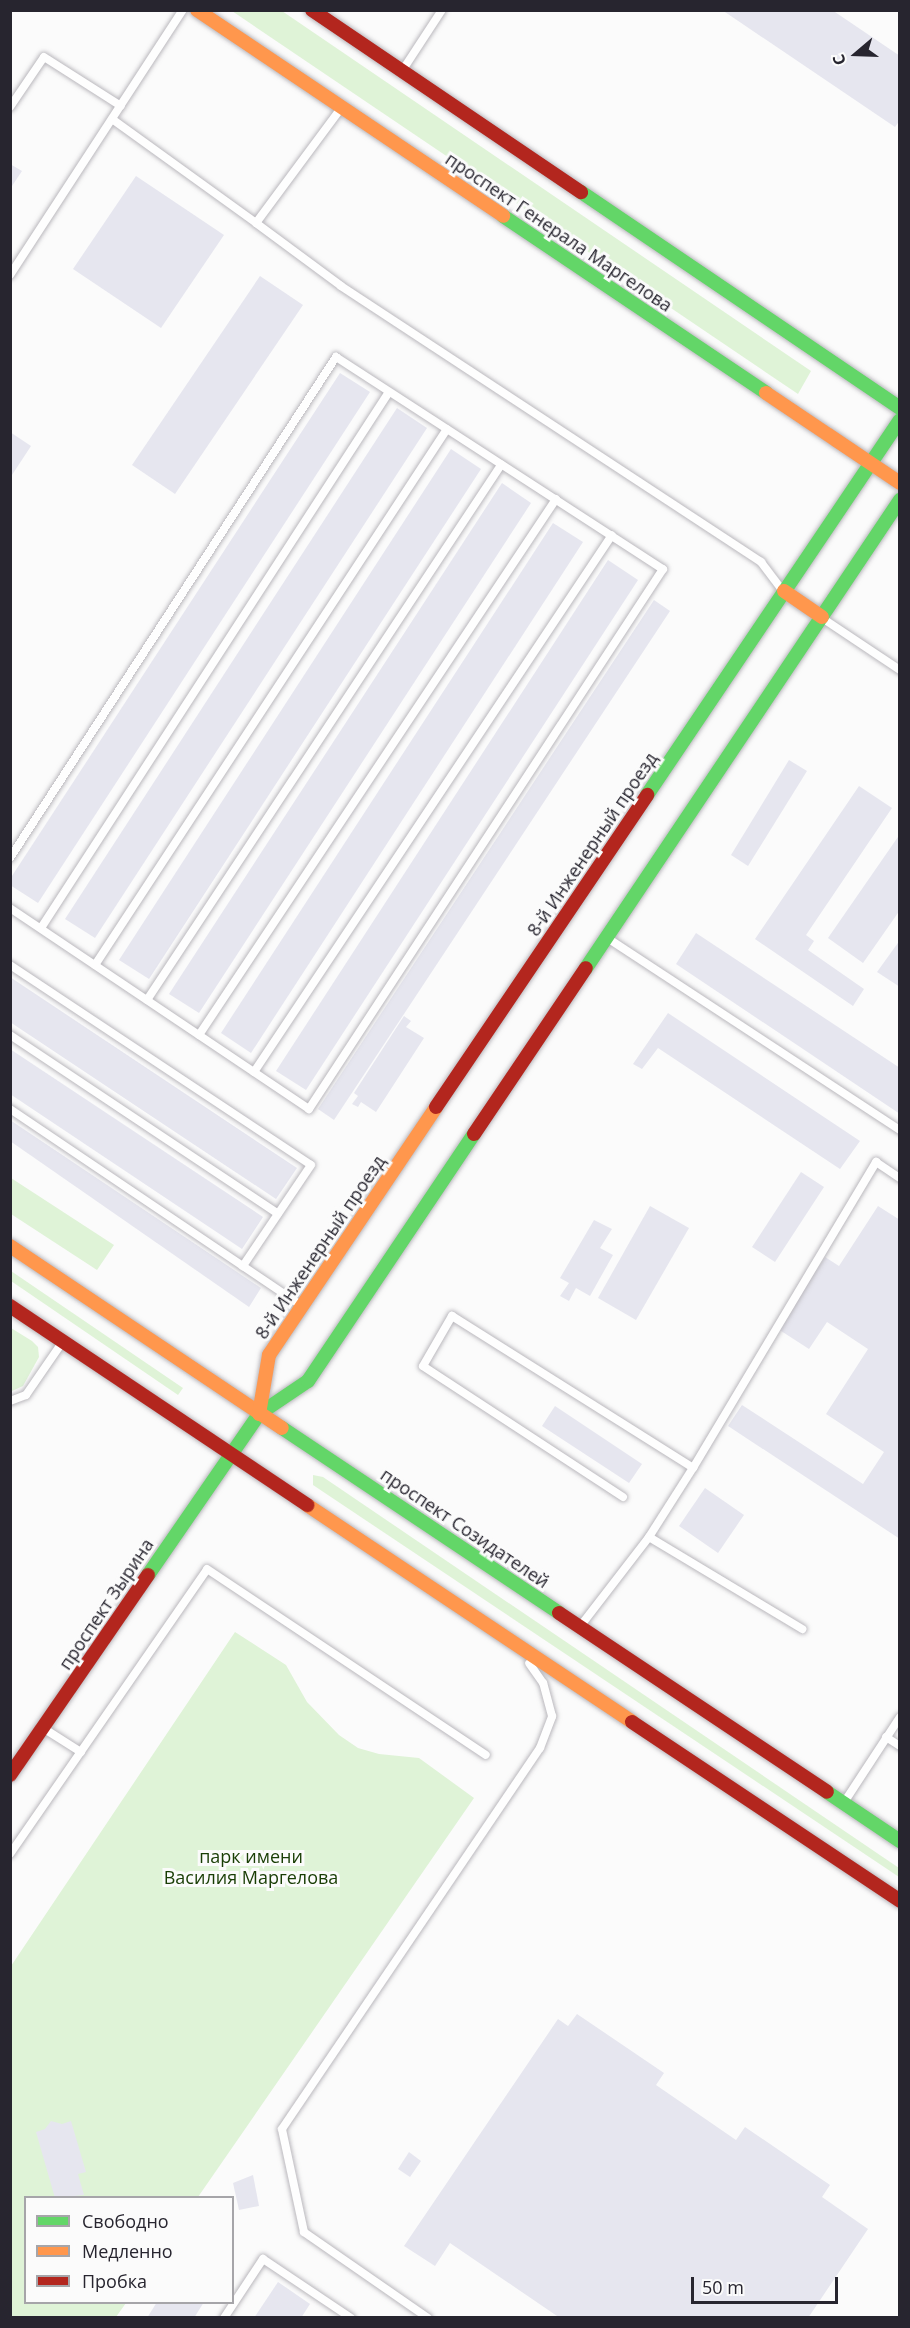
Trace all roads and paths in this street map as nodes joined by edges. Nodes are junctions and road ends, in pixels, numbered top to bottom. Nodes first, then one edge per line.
1 (183, 10) edge
2 (197, 10) edge
3 (312, 10) edge
4 (442, 10) edge
5 (402, 71) junction
6 (121, 106) junction
7 (10, 107) edge
8 (342, 107) junction
9 (112, 119) junction
10 (256, 223) junction
11 (10, 275) edge
12 (389, 392) junction
13 (900, 408) edge
14 (900, 420) edge
15 (447, 429) junction
16 (870, 463) junction
17 (501, 465) junction
18 (900, 483) edge
19 (556, 499) junction
20 (900, 500) edge
21 (612, 536) junction
22 (784, 591) junction
23 (822, 617) junction
24 (900, 670) edge
25 (10, 858) edge
26 (10, 908) edge
27 (41, 928) junction
28 (608, 938) junction
29 (10, 965) edge
30 (95, 965) junction
31 (147, 1000) junction
32 (10, 1035) edge
33 (199, 1035) junction
34 (254, 1072) junction
35 (10, 1109) edge
36 (900, 1130) edge
37 (900, 1178) edge
38 (278, 1214) junction
39 (10, 1246) edge
40 (243, 1266) junction
41 (10, 1306) edge
42 (302, 1306) junction
43 (63, 1341) junction
44 (10, 1401) edge
45 (259, 1414) junction
46 (231, 1454) junction
47 (693, 1467) junction
48 (622, 1497) dead end
49 (649, 1537) junction
50 (579, 1627) junction
51 (802, 1629) dead end
52 (515, 1643) junction
53 (900, 1717) edge
54 (43, 1728) junction
55 (886, 1737) junction
56 (900, 1746) edge
57 (81, 1752) junction
58 (486, 1755) dead end
59 (10, 1775) edge
60 (843, 1803) junction
61 (900, 1841) edge
62 (10, 1854) edge
63 (900, 1902) edge
64 (234, 2303) edge
65 (233, 2304) edge
66 (224, 2318) edge
67 (351, 2318) edge
68 (428, 2318) edge

1 - 6 lane
2 - 8 street, проспект Генерала Маргелова
3 - 5 street
4 - 5 lane
5 - 13 street
6 - 7 lane
6 - 9 lane
8 - 10 lane
8 - 16 street, проспект Генерала Маргелова
9 - 10 lane
9 - 11 lane
10 - 22 lane
12 - 15 lane
12 - 25 lane
12 - 27 lane
14 - 16 street, 8-й Инженерный проезд
15 - 17 lane
15 - 30 lane
16 - 18 street, проспект Генерала Маргелова
16 - 22 street, 8-й Инженерный проезд
17 - 19 lane
17 - 31 lane
19 - 21 lane
19 - 33 lane
20 - 23 street
21 - 34 lane
21 - 34 lane
22 - 23 street
22 - 42 street, 8-й Инженерный проезд
23 - 24 lane
23 - 28 street
26 - 27 lane
27 - 30 lane
28 - 36 lane
28 - 45 street
29 - 38 lane
30 - 31 lane
31 - 33 lane
32 - 38 lane
33 - 34 lane
35 - 40 lane
37 - 47 lane
38 - 40 lane
39 - 45 street, проспект Созидателей
40 - 42 lane
41 - 43 street
42 - 45 street, 8-й Инженерный проезд
43 - 44 lane
43 - 46 street
45 - 46 street, проспект Зырина
45 - 50 street, проспект Созидателей
46 - 52 street
46 - 54 street, проспект Зырина
47 - 48 lane
47 - 49 lane
49 - 50 lane
49 - 51 lane
50 - 60 street, проспект Созидателей
52 - 63 street
52 - 68 lane
53 - 55 lane
54 - 57 lane
54 - 59 street, проспект Зырина
55 - 56 lane
55 - 60 lane
57 - 58 lane
57 - 62 lane
60 - 61 street, проспект Созидателей
64 - 67 lane
65 - 66 lane

